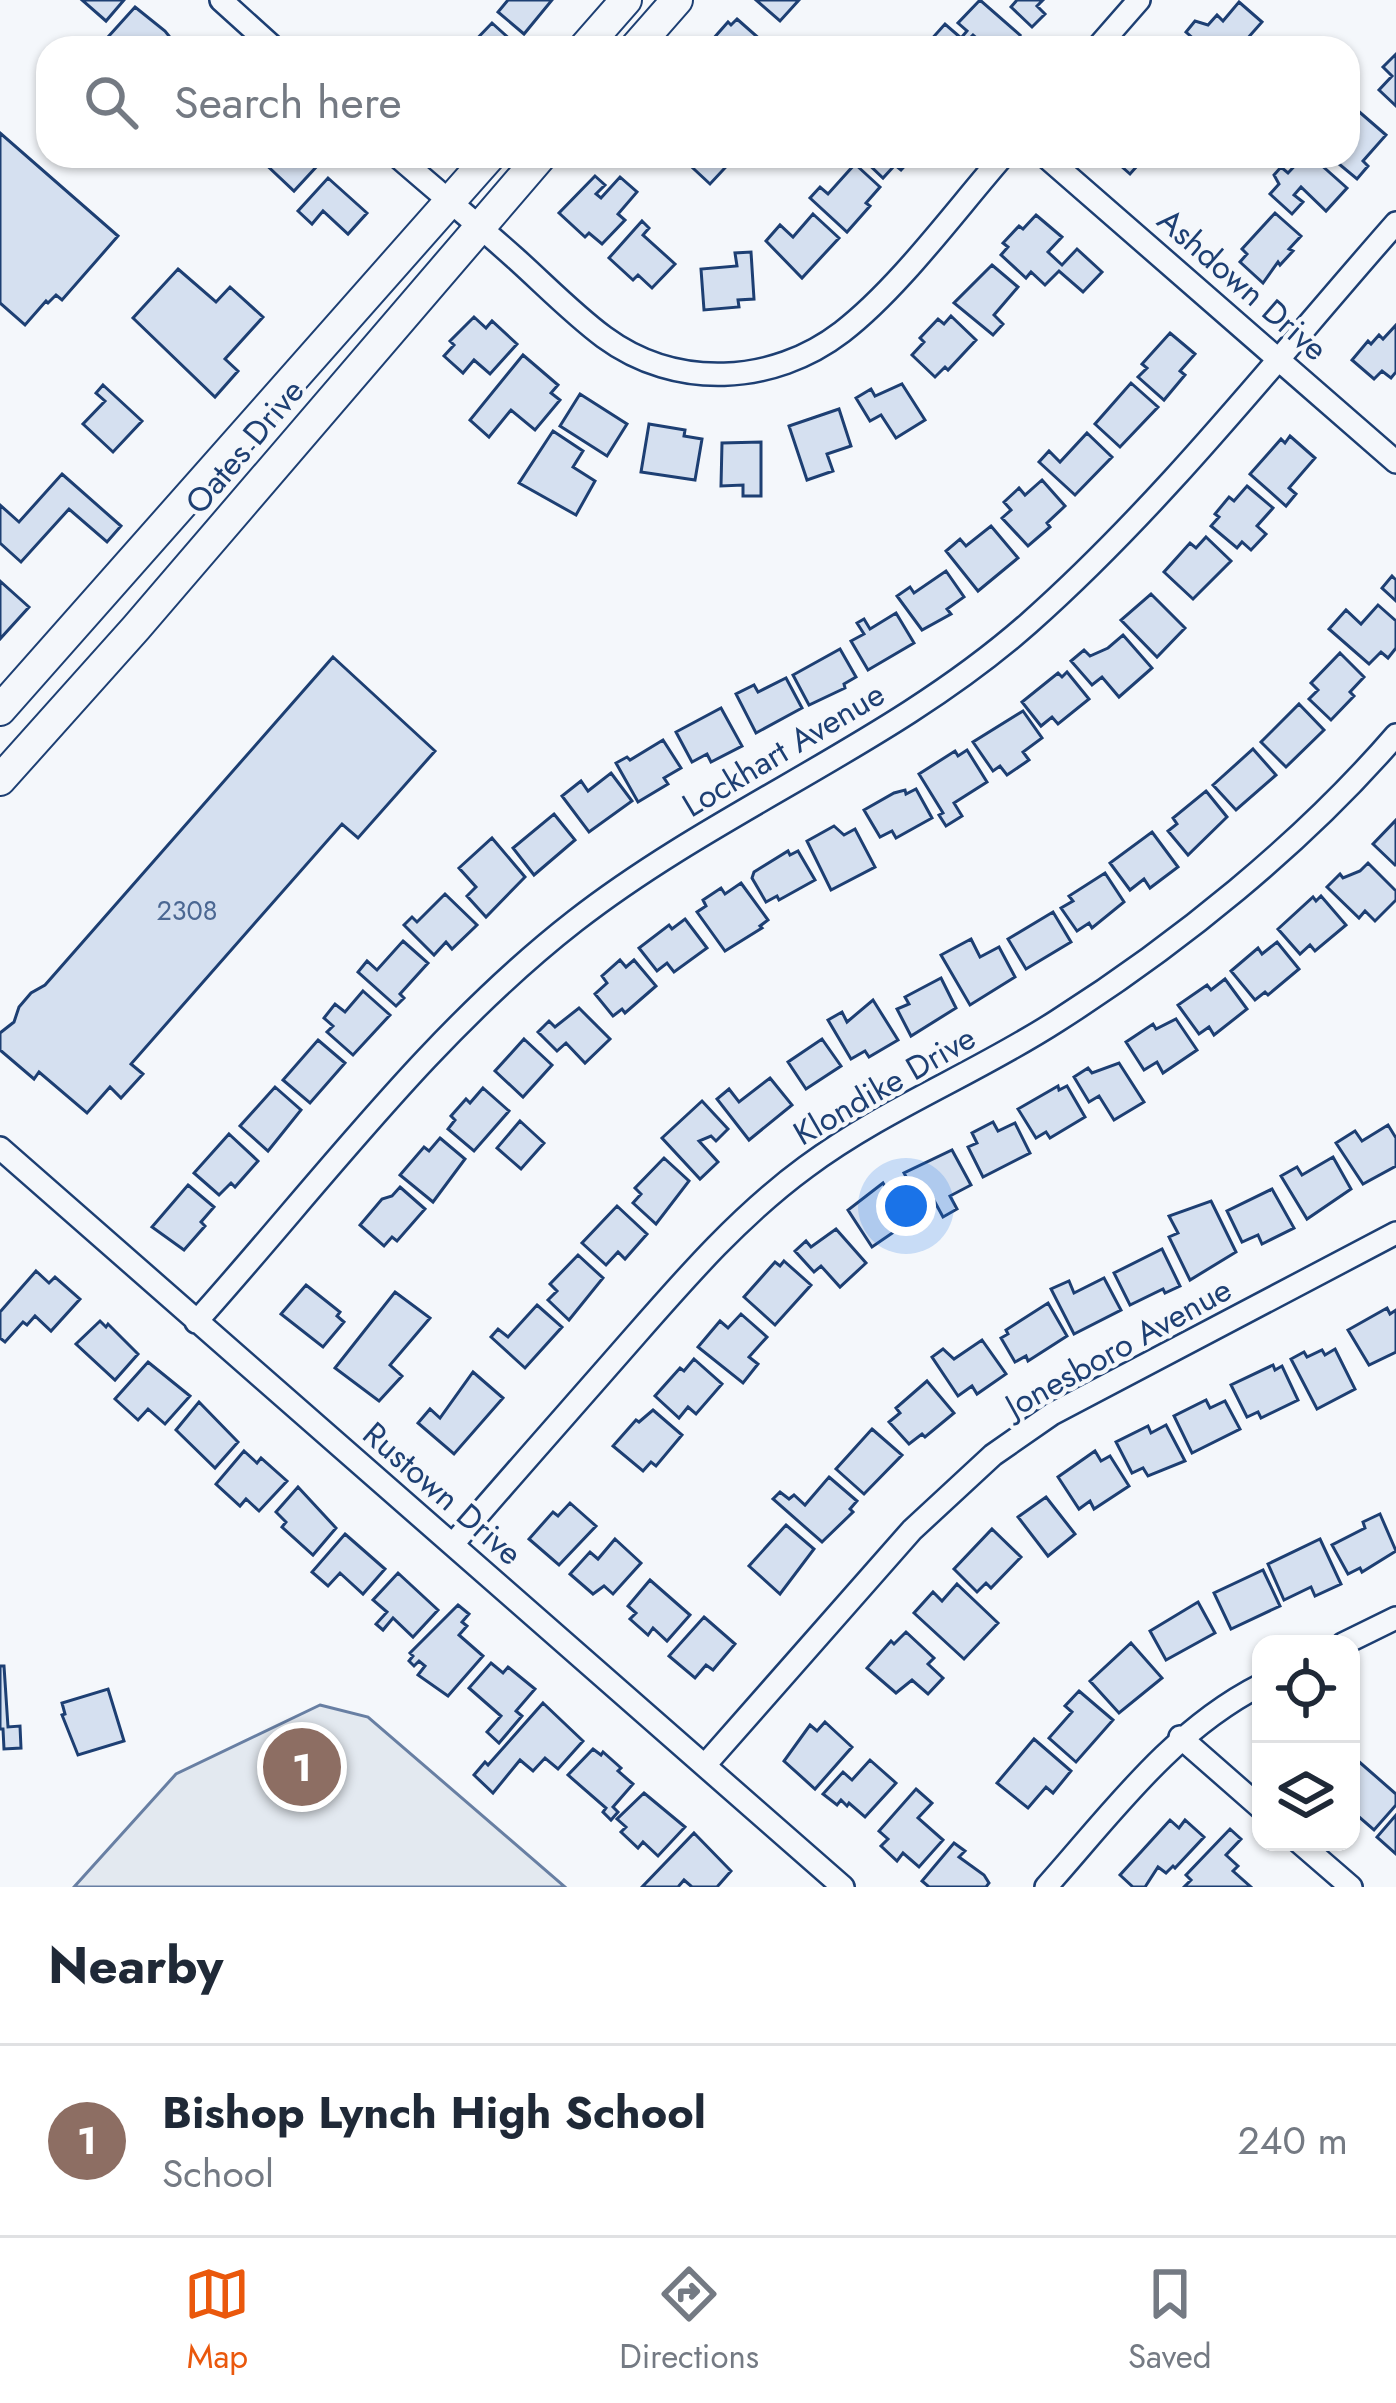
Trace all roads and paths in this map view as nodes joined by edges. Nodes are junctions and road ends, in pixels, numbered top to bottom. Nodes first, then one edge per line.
1 (221, 0) edge
2 (626, 0) edge
3 (677, 0) edge
4 (1139, 0) edge
5 (261, 36) edge
6 (594, 36) edge
7 (646, 36) edge
8 (1108, 36) edge
9 (411, 168) edge
10 (479, 168) edge
11 (530, 168) edge
12 (992, 168) edge
13 (1060, 168) edge
14 (450, 201) junction
15 (1396, 223) edge
16 (479, 226) junction
17 (1278, 358) junction
18 (1396, 462) edge
19 (178, 508) junction
20 (214, 538) junction
21 (0, 710) edge
22 (0, 731) edge
23 (1396, 735) edge
24 (25, 753) junction
25 (0, 780) edge
26 (0, 1148) edge
27 (1396, 1233) edge
28 (196, 1322) junction
29 (453, 1544) junction
30 (1396, 1618) edge
31 (1360, 1636) edge
32 (1252, 1689) edge
33 (1180, 1737) junction
34 (705, 1765) junction
35 (1252, 1800) edge
36 (1309, 1851) edge
37 (843, 1887) edge
38 (1046, 1887) edge
39 (1351, 1887) edge

1 - 5 street
2 - 6 main road
3 - 7 main road
4 - 8 street
9 - 14 street
10 - 14 main road, Oates Drive
11 - 16 main road, Oates Drive
12 - 16 street
13 - 17 street, Ashdown Drive
14 - 16 street
14 - 19 main road, Oates Drive
15 - 17 street, Lockhart Avenue
16 - 20 main road, Oates Drive
17 - 18 street, Ashdown Drive
17 - 28 street, Lockhart Avenue
19 - 20 main road
19 - 21 main road, Oates Drive
20 - 24 main road, Oates Drive
22 - 24 main road
23 - 29 street, Klondike Drive
24 - 25 main road, Oates Drive
26 - 28 street, Rustown Drive
27 - 34 street, Jonesboro Avenue
28 - 29 street, Rustown Drive
29 - 34 street, Rustown Drive
30 - 31 street
32 - 33 street
33 - 35 street
33 - 38 street
34 - 37 street, Rustown Drive
36 - 39 street

